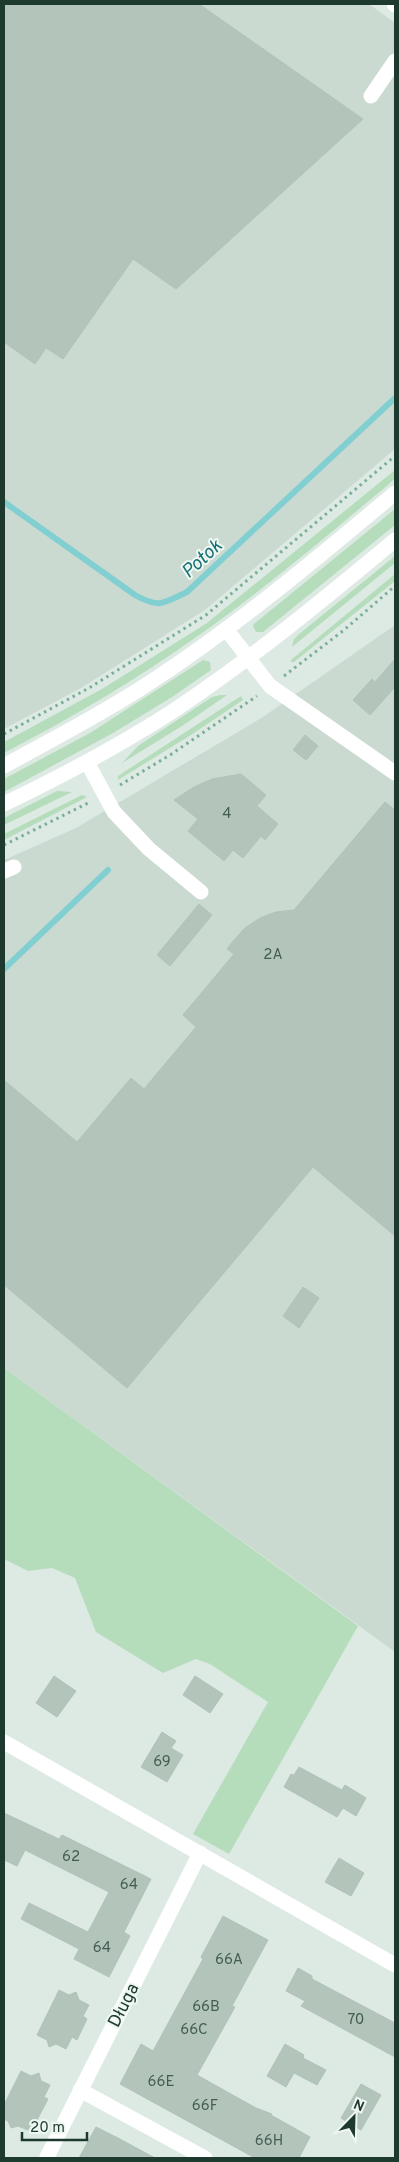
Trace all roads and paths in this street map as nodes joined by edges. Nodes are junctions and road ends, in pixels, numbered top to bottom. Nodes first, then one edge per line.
1 (395, 61) edge
2 (371, 96) dead end
3 (395, 456) edge
4 (395, 493) edge
5 (395, 540) edge
6 (395, 586) edge
7 (226, 629) junction
8 (248, 658) junction
9 (270, 686) junction
10 (4, 734) edge
11 (87, 762) junction
12 (4, 766) edge
13 (395, 774) edge
14 (104, 794) junction
15 (4, 804) edge
16 (4, 845) edge
17 (200, 892) dead end
18 (4, 1742) edge
19 (200, 1853) junction
20 (395, 1965) edge
21 (80, 2090) junction
22 (46, 2158) edge
23 (205, 2158) edge

1 - 2 street
3 - 10 path
4 - 7 street
5 - 8 street
6 - 9 path
7 - 8 street
7 - 12 street
8 - 9 street
8 - 11 street
9 - 13 street
9 - 14 path
11 - 14 street
11 - 15 street
14 - 16 path
14 - 17 street
18 - 19 street
19 - 20 street
19 - 21 street, Długa
21 - 22 street, Długa
21 - 23 street

